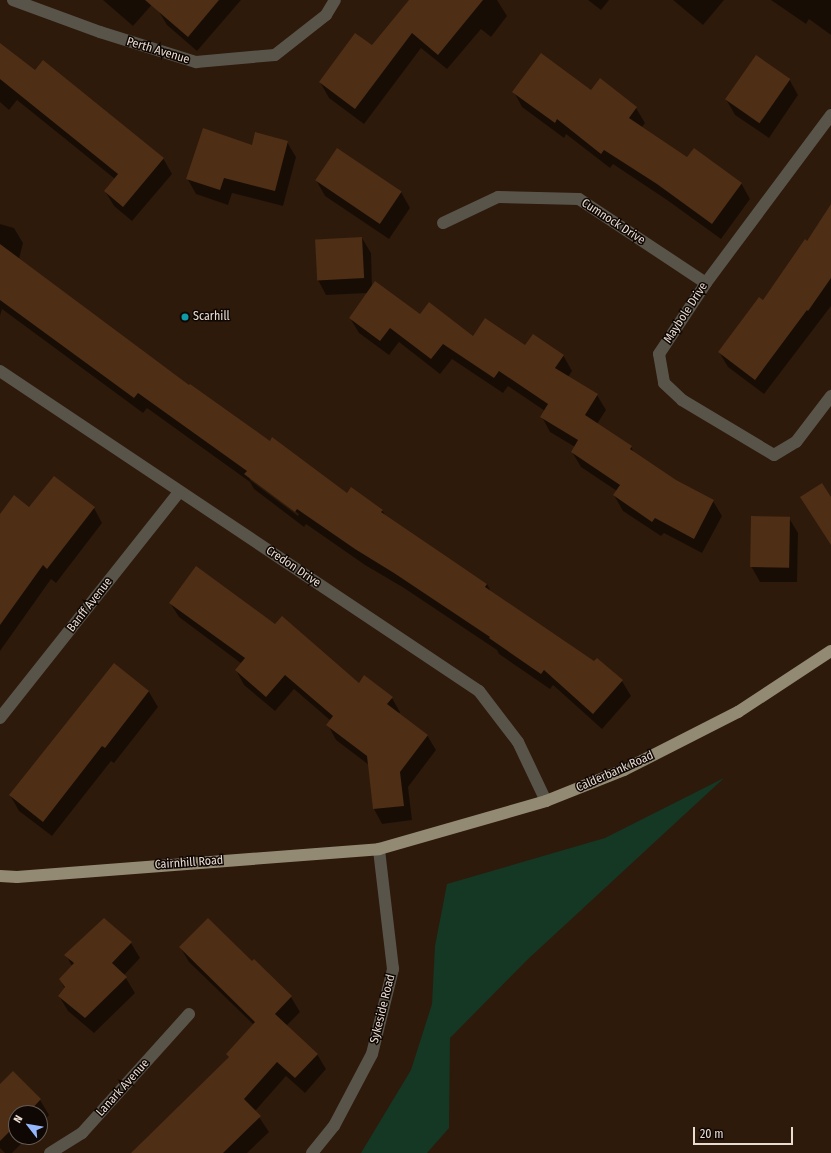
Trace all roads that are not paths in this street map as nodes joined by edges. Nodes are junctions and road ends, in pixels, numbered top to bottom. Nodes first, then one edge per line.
1 (13, 0) edge
2 (335, 0) edge
3 (831, 115) edge
4 (443, 223) dead end
5 (706, 283) junction
6 (0, 371) edge
7 (831, 396) edge
8 (179, 492) junction
9 (831, 652) edge
10 (0, 718) edge
11 (546, 801) junction
12 (379, 848) junction
13 (0, 876) edge
14 (190, 1014) dead end
15 (50, 1153) edge
16 (312, 1153) edge

1 - 2 street, Perth Avenue
3 - 5 street, Maybole Drive
4 - 5 street, Cumnock Drive
5 - 7 street, Maybole Drive
6 - 8 street, Credon Drive
8 - 10 street, Banff Avenue
8 - 11 street, Credon Drive
9 - 11 main road, Calderbank Road
11 - 12 main road, Calderbank Road
12 - 13 main road, Cairnhill Road
12 - 16 street, Sykeside Road
14 - 15 street, Lanark Avenue

